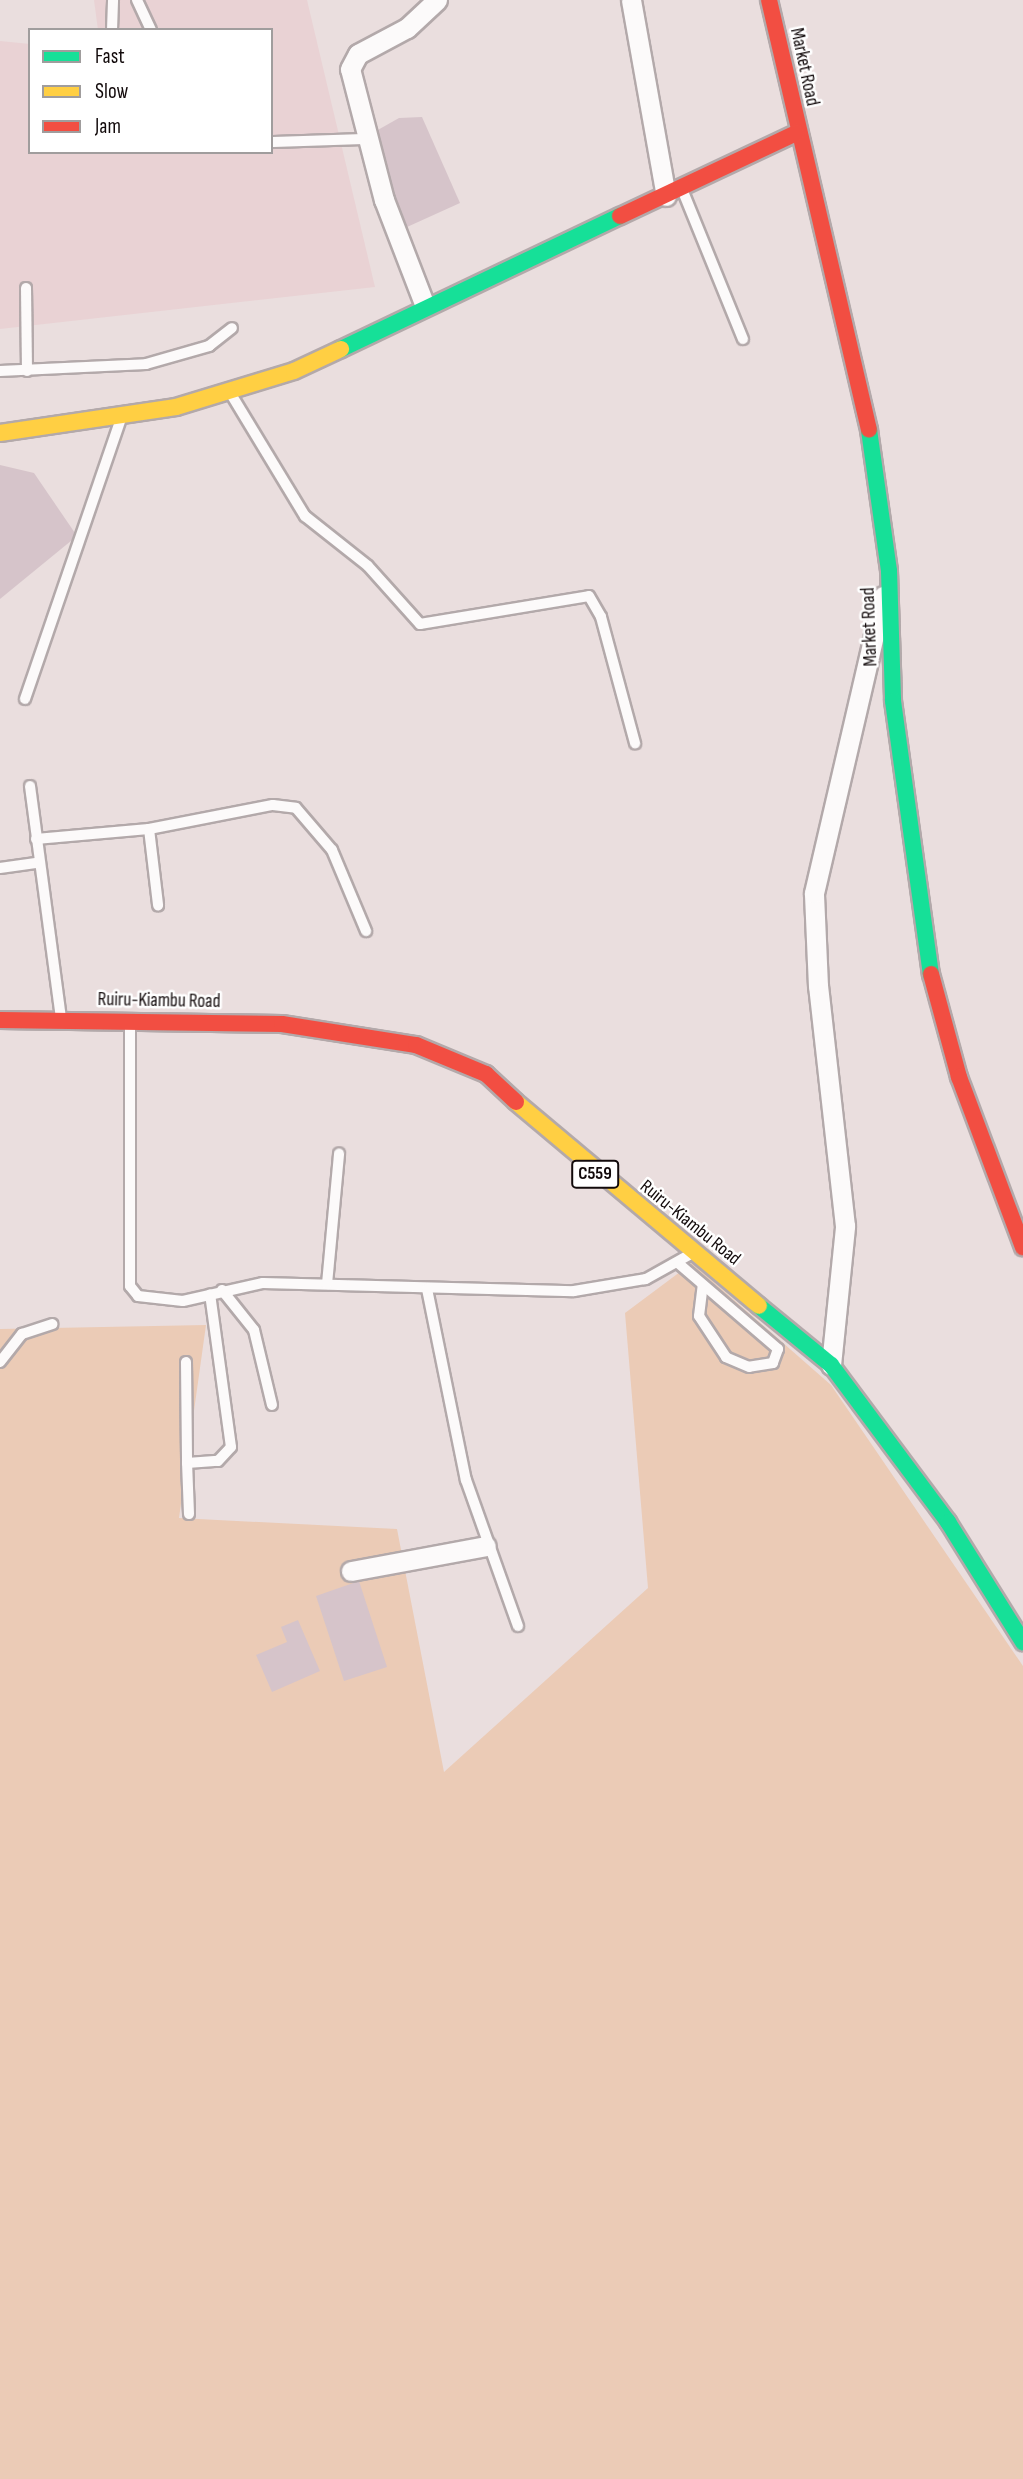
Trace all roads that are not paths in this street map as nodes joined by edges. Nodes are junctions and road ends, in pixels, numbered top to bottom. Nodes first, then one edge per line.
1 (113, 0) edge
2 (137, 0) edge
3 (437, 0) edge
4 (631, 0) edge
5 (769, 0) edge
6 (112, 28) edge
7 (150, 28) edge
8 (796, 133) junction
9 (366, 139) junction
10 (273, 142) edge
11 (674, 192) junction
12 (26, 288) dead end
13 (425, 306) junction
14 (232, 328) dead end
15 (743, 340) dead end
16 (0, 371) edge
17 (27, 371) junction
18 (231, 394) junction
19 (122, 415) junction
20 (0, 433) edge
21 (889, 571) junction
22 (26, 699) dead end
23 (635, 743) dead end
24 (30, 786) dead end
25 (149, 829) junction
26 (36, 839) junction
27 (36, 863) junction
28 (0, 868) edge
29 (158, 905) dead end
30 (366, 931) dead end
31 (0, 1020) edge
32 (62, 1020) junction
33 (130, 1023) junction
34 (339, 1154) dead end
35 (1023, 1247) edge
36 (693, 1252) junction
37 (678, 1263) junction
38 (327, 1284) junction
39 (703, 1285) junction
40 (427, 1289) junction
41 (222, 1290) junction
42 (210, 1294) junction
43 (52, 1324) dead end
44 (0, 1362) edge
45 (186, 1362) dead end
46 (831, 1365) junction
47 (272, 1405) dead end
48 (187, 1463) junction
49 (189, 1514) dead end
50 (486, 1546) junction
51 (351, 1571) dead end
52 (518, 1626) dead end
53 (1023, 1642) edge

1 - 6 lane
2 - 7 lane
3 - 9 street
4 - 11 street
5 - 8 street, Market Road
8 - 11 street
8 - 21 street, Market Road
9 - 10 lane
9 - 13 street
11 - 13 street
11 - 15 lane
12 - 17 lane
13 - 18 street
14 - 17 lane
16 - 17 lane
18 - 19 street
18 - 23 lane
19 - 20 street
19 - 22 lane
21 - 35 street, Market Road
21 - 46 street
24 - 26 lane
25 - 26 lane
25 - 29 lane
25 - 30 lane
26 - 27 lane
27 - 28 lane
27 - 32 lane
31 - 32 street, Ruiru-Kiambu Road / C559
32 - 33 street, Ruiru-Kiambu Road / C559
33 - 36 street, Ruiru-Kiambu Road / C559
33 - 42 lane
34 - 38 lane
36 - 37 lane
36 - 46 street, Ruiru-Kiambu Road / C559
37 - 39 lane
37 - 40 lane
38 - 40 lane
38 - 41 lane
39 - 39 lane
40 - 50 lane
41 - 42 lane
41 - 47 lane
42 - 48 lane
43 - 44 lane
45 - 48 lane
46 - 53 street, Ruiru-Kiambu Road / C559
48 - 49 lane
50 - 51 street
50 - 52 lane

